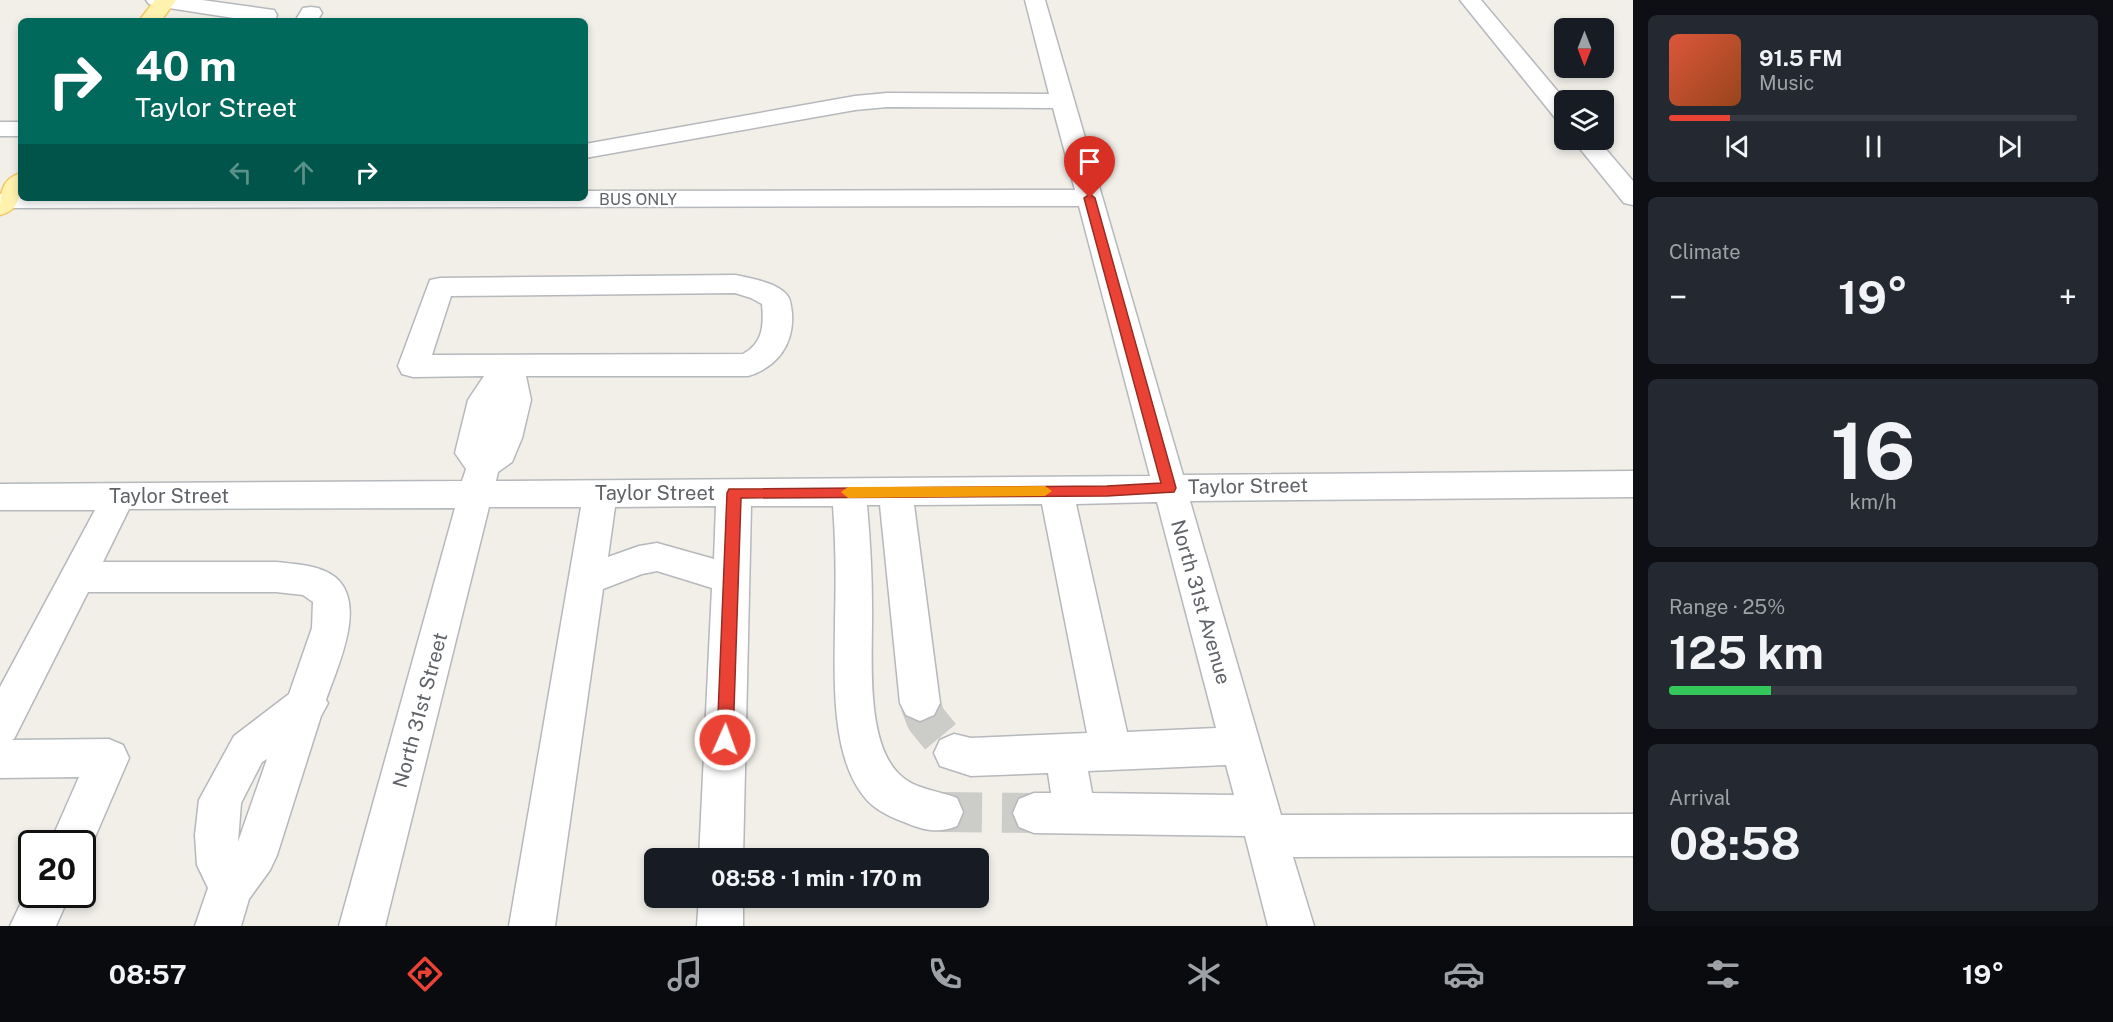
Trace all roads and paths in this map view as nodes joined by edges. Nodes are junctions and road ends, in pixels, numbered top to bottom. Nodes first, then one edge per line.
1 (156, 0) edge
2 (166, 0) edge
3 (1035, 0) edge
4 (1470, 0) edge
5 (152, 18) edge
6 (265, 18) edge
7 (1063, 101) junction
8 (1554, 102) edge
9 (0, 129) edge
10 (18, 129) edge
11 (1593, 150) edge
12 (588, 151) edge
13 (588, 197) edge
14 (1633, 197) edge
15 (1090, 198) junction
16 (509, 365) junction
17 (480, 480) junction
18 (1633, 484) edge
19 (1169, 488) junction
20 (1056, 491) junction
21 (849, 492) junction
22 (895, 492) junction
23 (600, 493) junction
24 (734, 493) junction
25 (119, 496) junction
26 (0, 497) edge
27 (78, 577) junction
28 (731, 579) junction
29 (586, 580) junction
30 (920, 703) tunnel mouth
31 (5, 706) edge
32 (1241, 746) junction
33 (1111, 752) junction
34 (954, 753) tunnel mouth
35 (1065, 754) junction
36 (0, 759) edge
37 (942, 812) tunnel mouth
38 (1034, 813) tunnel mouth
39 (1075, 814) junction
40 (1263, 826) junction
41 (77, 830) edge
42 (1633, 835) edge
43 (722, 848) edge
44 (41, 908) edge
45 (721, 908) edge
46 (33, 926) edge
47 (218, 926) edge
48 (362, 926) edge
49 (532, 926) edge
50 (720, 926) edge
51 (1291, 926) edge

1 - 2 street
2 - 5 main road
2 - 6 street
3 - 7 street, North 31st Avenue
4 - 8 street
7 - 12 street
7 - 15 street, North 31st Avenue
9 - 10 street
11 - 14 street
13 - 15 street, BUS ONLY
15 - 19 street, North 31st Avenue
16 - 16 street
16 - 17 street
17 - 23 street, Taylor Street
17 - 25 street, Taylor Street
17 - 48 street, North 31st Street
18 - 19 street, Taylor Street
19 - 20 street, Taylor Street
19 - 32 street, North 31st Avenue
20 - 22 street, Taylor Street
20 - 33 street
21 - 22 street, Taylor Street
21 - 24 street, Taylor Street
21 - 37 street
22 - 30 street
23 - 24 street, Taylor Street
23 - 29 street
24 - 28 street
25 - 26 street, Taylor Street
25 - 27 street
27 - 31 street
27 - 47 street
28 - 29 street
28 - 43 street
29 - 49 street
32 - 33 street
32 - 40 street, North 31st Avenue
33 - 35 street
34 - 35 street
35 - 39 street
36 - 41 street
38 - 39 street
39 - 40 street
40 - 42 street
40 - 51 street, North 31st Avenue
44 - 46 street
45 - 50 street

